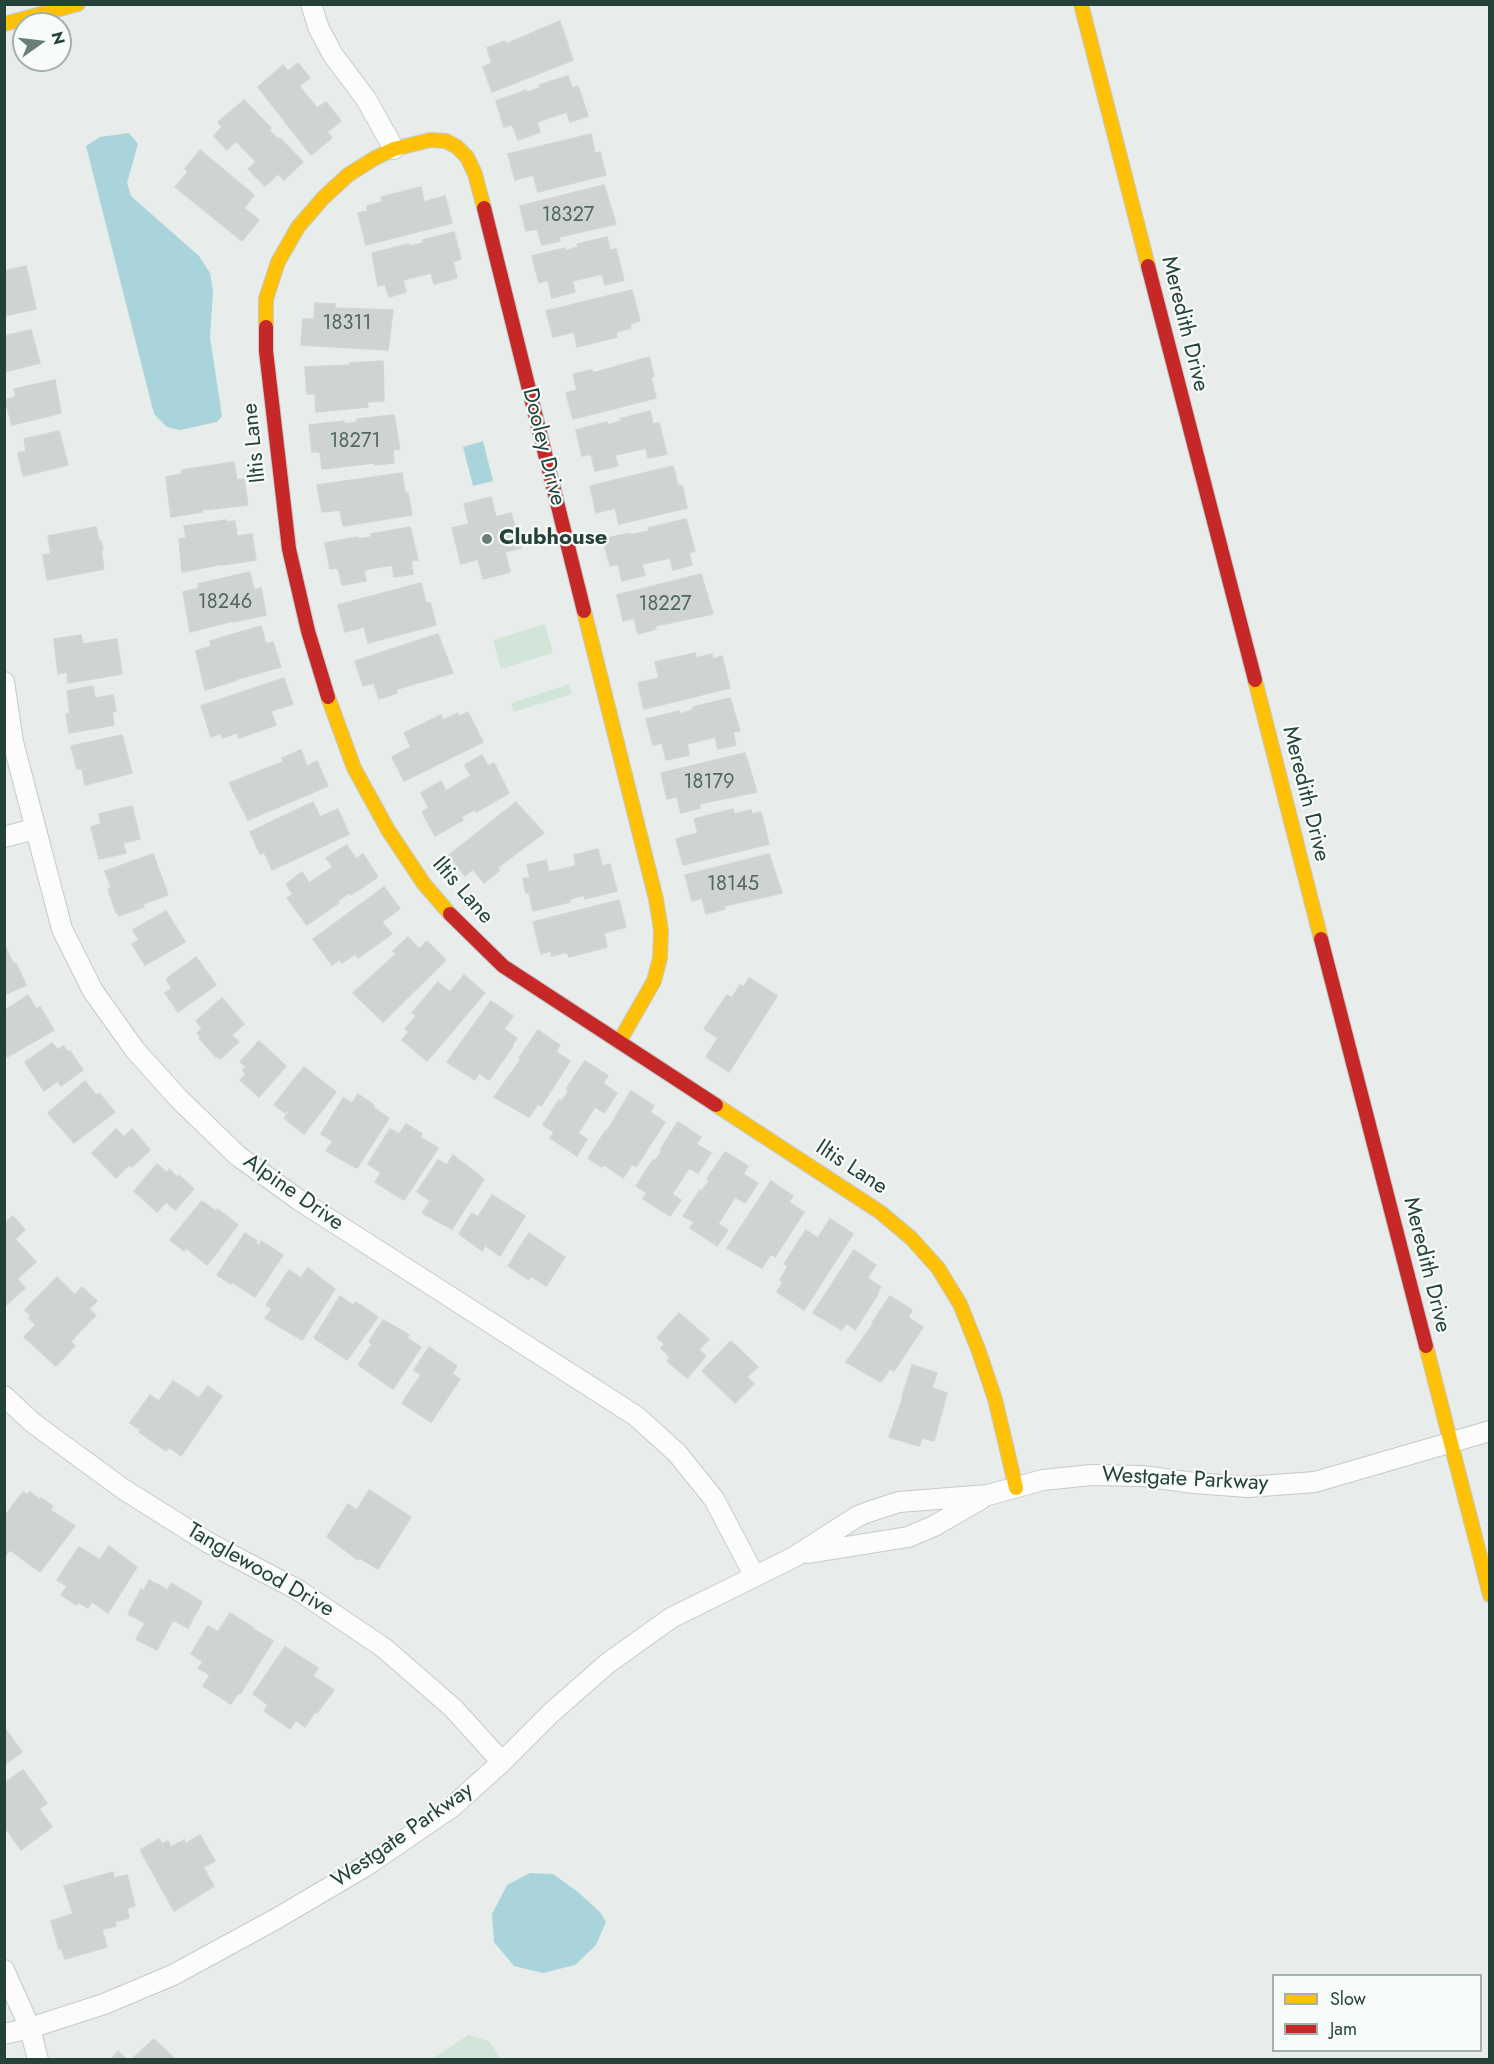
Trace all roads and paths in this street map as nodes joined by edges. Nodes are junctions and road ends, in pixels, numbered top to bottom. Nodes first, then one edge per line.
1 (78, 4) edge
2 (311, 4) edge
3 (1081, 4) edge
4 (4, 24) edge
5 (394, 149) junction
6 (4, 682) edge
7 (34, 829) junction
8 (4, 837) edge
9 (619, 1042) junction
10 (4, 1396) edge
11 (1490, 1431) edge
12 (1450, 1442) junction
13 (1016, 1488) junction
14 (988, 1495) junction
15 (794, 1557) junction
16 (754, 1575) junction
17 (1490, 1595) edge
18 (502, 1762) junction
19 (4, 1970) edge
20 (30, 2028) junction
21 (4, 2034) edge
22 (38, 2060) edge

1 - 4 street
2 - 5 street
3 - 12 street, Meredith Drive
5 - 9 street, Dooley Drive
5 - 9 street, Iltis Lane
6 - 7 street, Alpine Drive
7 - 8 street
7 - 16 street, Alpine Drive
9 - 13 street, Iltis Lane
10 - 18 street, Tanglewood Drive
11 - 12 street, Westgate Parkway
12 - 13 street, Westgate Parkway
12 - 17 street, Meredith Drive
13 - 14 street, Westgate Parkway
14 - 15 street, Westgate Parkway
14 - 15 street, Westgate Parkway
15 - 16 street, Westgate Parkway
16 - 18 street, Westgate Parkway
18 - 20 street, Westgate Parkway
19 - 20 street
20 - 21 street, Westgate Parkway
20 - 22 street

